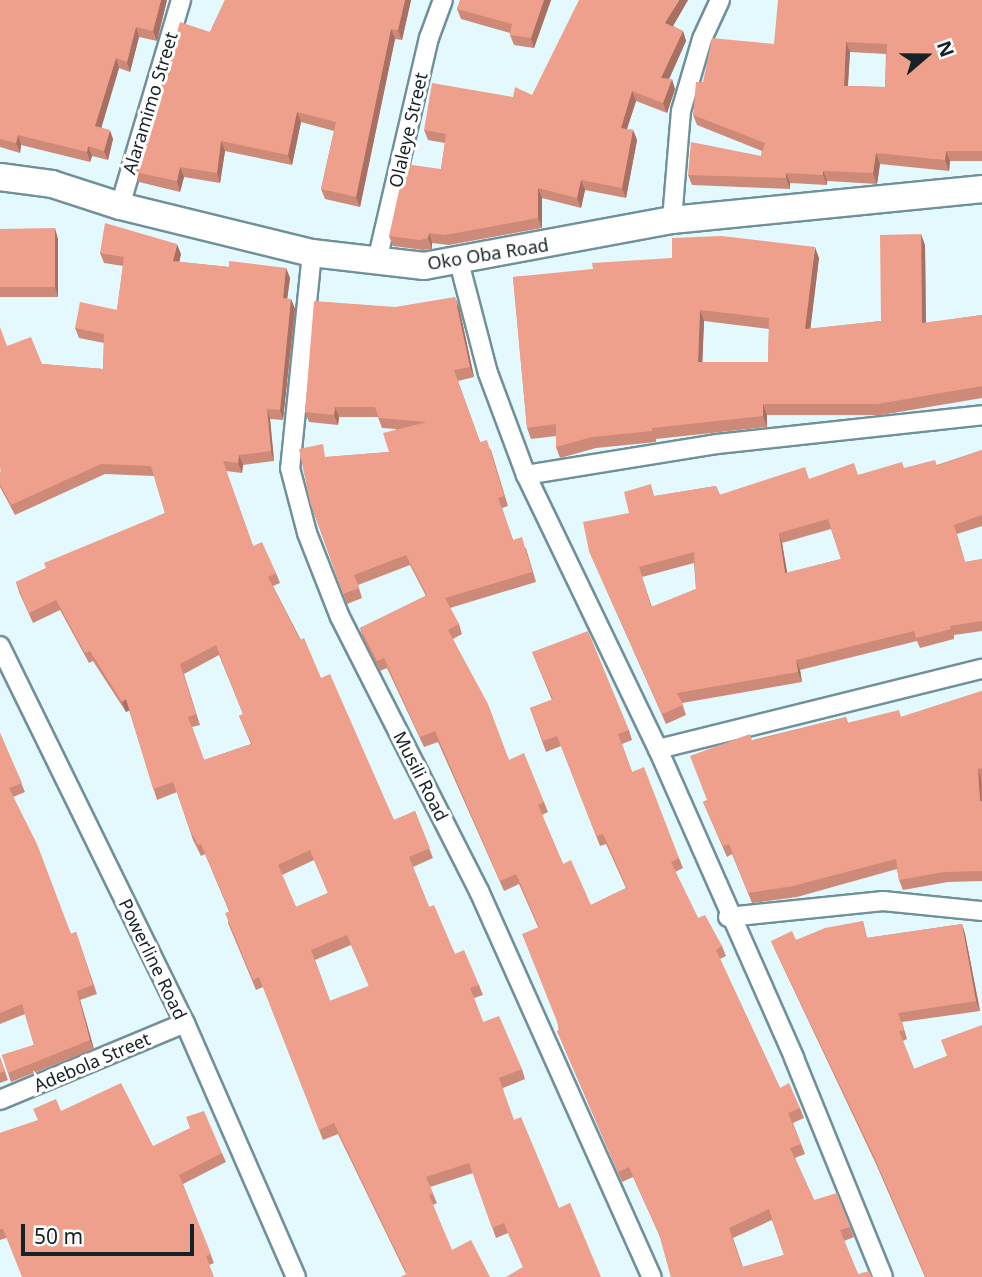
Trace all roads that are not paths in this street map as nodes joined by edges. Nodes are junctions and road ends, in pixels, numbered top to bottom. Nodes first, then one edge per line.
1 (181, 0) edge
2 (443, 0) edge
3 (720, 0) edge
4 (0, 177) edge
5 (982, 189) edge
6 (120, 206) junction
7 (672, 220) junction
8 (312, 253) junction
9 (376, 261) junction
10 (460, 262) junction
11 (982, 415) edge
12 (526, 475) junction
13 (1, 652) edge
14 (982, 669) edge
15 (658, 749) junction
16 (982, 911) edge
17 (728, 917) junction
18 (185, 1023) junction
19 (0, 1100) edge
20 (296, 1277) edge
21 (652, 1277) edge
22 (883, 1277) edge

1 - 6 street, Alaramimo Street
2 - 9 street, Olaleye Street
3 - 7 street
4 - 6 street, Oko Oba Road
5 - 7 street, Oko Oba Road
6 - 8 street, Oko Oba Road
7 - 10 street, Oko Oba Road
8 - 9 street, Oko Oba Road
8 - 21 street, Musili Road
9 - 10 street, Oko Oba Road
10 - 12 street
11 - 12 street
12 - 15 street
13 - 18 street, Powerline Road
14 - 15 street
15 - 17 street
16 - 17 street
17 - 22 street
18 - 19 street, Adebola Street
18 - 20 street, Powerline Road

